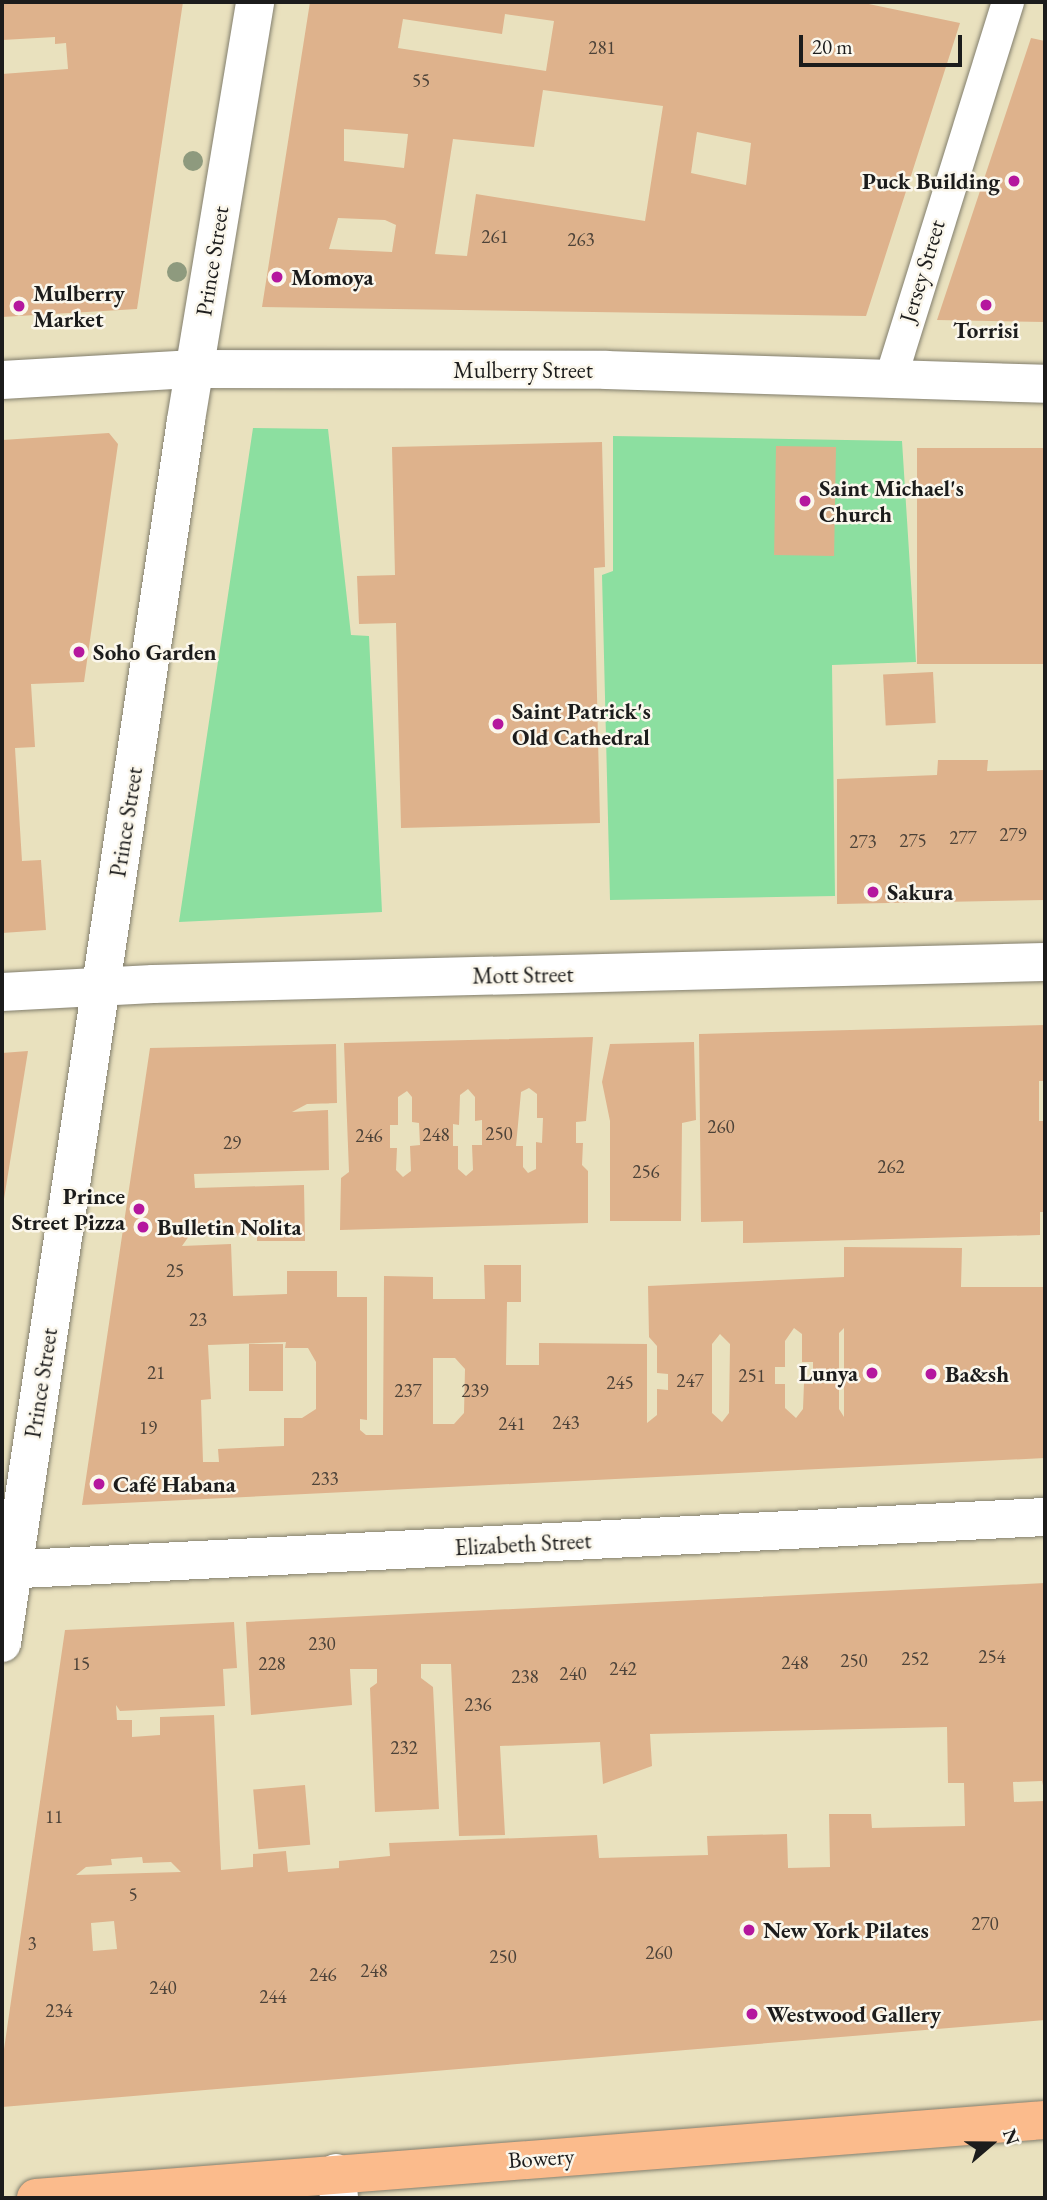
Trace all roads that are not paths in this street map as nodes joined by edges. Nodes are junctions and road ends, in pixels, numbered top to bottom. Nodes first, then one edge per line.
1 (255, 2) edge
2 (1008, 2) edge
3 (195, 369) junction
4 (2, 380) edge
5 (890, 381) junction
6 (1045, 384) edge
7 (1045, 962) edge
8 (101, 986) junction
9 (2, 992) edge
10 (1045, 1517) edge
11 (7, 1570) edge
12 (2, 1643) edge
13 (1045, 2120) edge
14 (337, 2186) edge
15 (36, 2198) edge

1 - 3 street, Prince Street
2 - 5 lane, Jersey Street
3 - 4 street, Mulberry Street
3 - 5 street, Mulberry Street
3 - 8 street, Prince Street
5 - 6 street, Mulberry Street
7 - 8 street, Mott Street
8 - 9 street, Mott Street
8 - 11 street, Prince Street
10 - 11 street, Elizabeth Street
11 - 12 street, Prince Street
13 - 14 main road, Bowery
14 - 15 main road, Bowery

